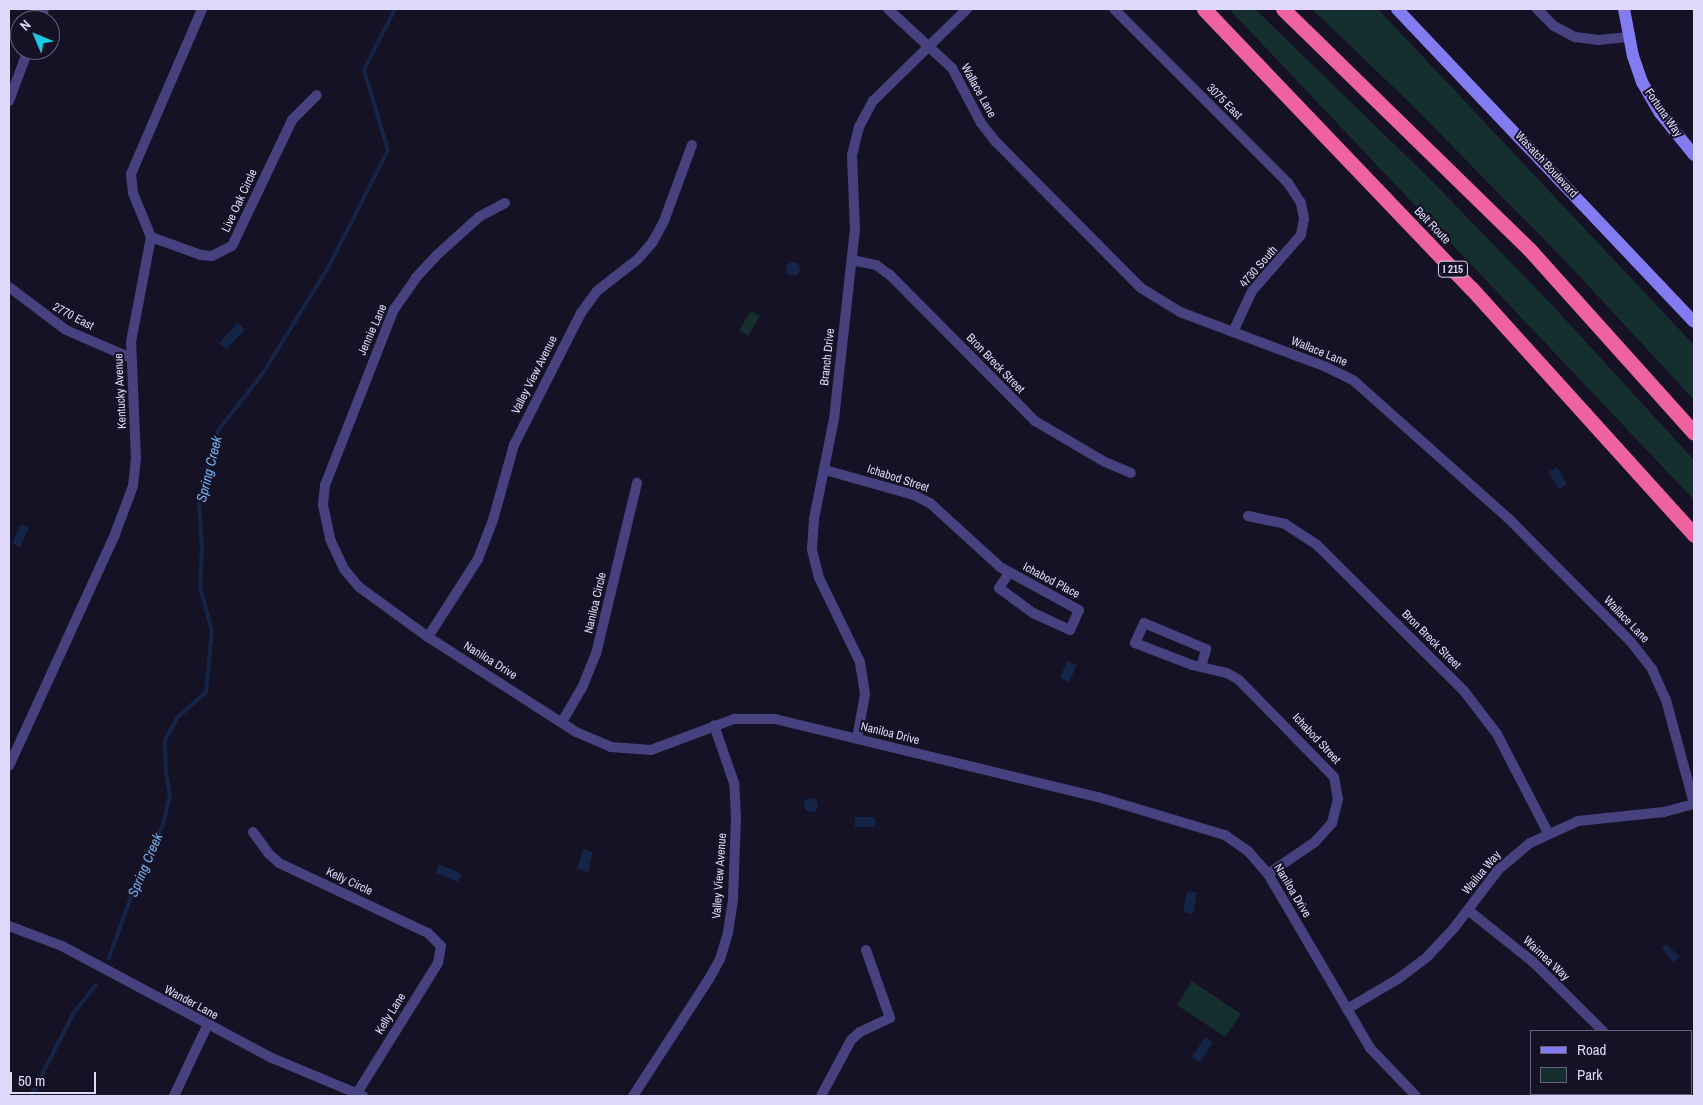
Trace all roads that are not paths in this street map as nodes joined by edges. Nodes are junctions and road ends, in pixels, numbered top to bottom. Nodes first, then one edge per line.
1 (202, 9) edge
2 (888, 9) edge
3 (967, 9) edge
4 (1114, 9) edge
5 (1204, 9) edge
6 (1284, 9) edge
7 (1397, 9) edge
8 (1537, 9) edge
9 (1624, 9) edge
10 (1629, 37) junction
11 (930, 45) junction
12 (24, 60) edge
13 (316, 96) dead end
14 (9, 101) edge
15 (692, 145) dead end
16 (1694, 155) edge
17 (505, 203) dead end
18 (1304, 220) joint
19 (151, 237) junction
20 (852, 260) junction
21 (9, 287) edge
22 (1694, 322) edge
23 (1234, 332) junction
24 (131, 358) junction
25 (1694, 433) edge
26 (825, 470) junction
27 (1131, 473) dead end
28 (637, 483) dead end
29 (323, 505) joint
30 (1248, 516) dead end
31 (1694, 535) edge
32 (1000, 567) joint
33 (1009, 573) junction
34 (428, 637) junction
35 (1201, 667) junction
36 (562, 722) junction
37 (714, 725) junction
38 (857, 739) junction
39 (9, 766) edge
40 (1694, 804) edge
41 (253, 832) dead end
42 (1548, 833) junction
43 (1268, 874) junction
44 (1468, 910) junction
45 (9, 926) edge
46 (442, 946) joint
47 (866, 950) dead end
48 (1346, 1009) junction
49 (207, 1026) junction
50 (1602, 1030) edge
51 (360, 1095) edge
52 (174, 1096) edge
53 (633, 1096) edge
54 (821, 1096) edge
55 (1416, 1096) edge

1 - 19 street
2 - 11 street, Wallace Lane
3 - 11 street, Branch Drive
4 - 18 street, 3075 East
5 - 31 highway, Belt Route / I 215
6 - 25 highway
7 - 22 street, Wasatch Boulevard
8 - 10 street
9 - 10 street, Fortuna Way
10 - 16 street, Fortuna Way
11 - 20 street, Branch Drive
11 - 23 street, Wallace Lane
12 - 14 street
13 - 19 street, Live Oak Circle
15 - 34 street, Valley View Avenue
17 - 29 street, Jennie Lane
18 - 23 street, 4730 South
19 - 24 street, Kentucky Avenue
20 - 26 street, Branch Drive
20 - 27 street, Bron Breck Street
21 - 24 street, 2770 East
23 - 40 street, Wallace Lane
24 - 39 street, Kentucky Avenue
26 - 32 street, Ichabod Street
26 - 38 street, Branch Drive
28 - 36 street, Naniloa Circle
29 - 34 street, Naniloa Drive
30 - 42 street, Bron Breck Street
32 - 33 street, Ichabod Place
33 - 33 street, Ichabod Place
34 - 36 street, Naniloa Drive
35 - 35 street
35 - 43 street, Ichabod Street
36 - 37 street, Naniloa Drive
37 - 38 street, Naniloa Drive
37 - 53 street, Valley View Avenue
38 - 43 street, Naniloa Drive
40 - 42 street, Wailua Way
41 - 46 street, Kelly Circle
42 - 44 street, Wailua Way
43 - 48 street, Naniloa Drive
44 - 48 street, Wailua Way
44 - 50 street, Waimea Way
45 - 49 street, Wander Lane
46 - 51 street, Kelly Lane
47 - 54 street
48 - 55 street, Naniloa Drive
49 - 51 street, Wander Lane
49 - 52 street

